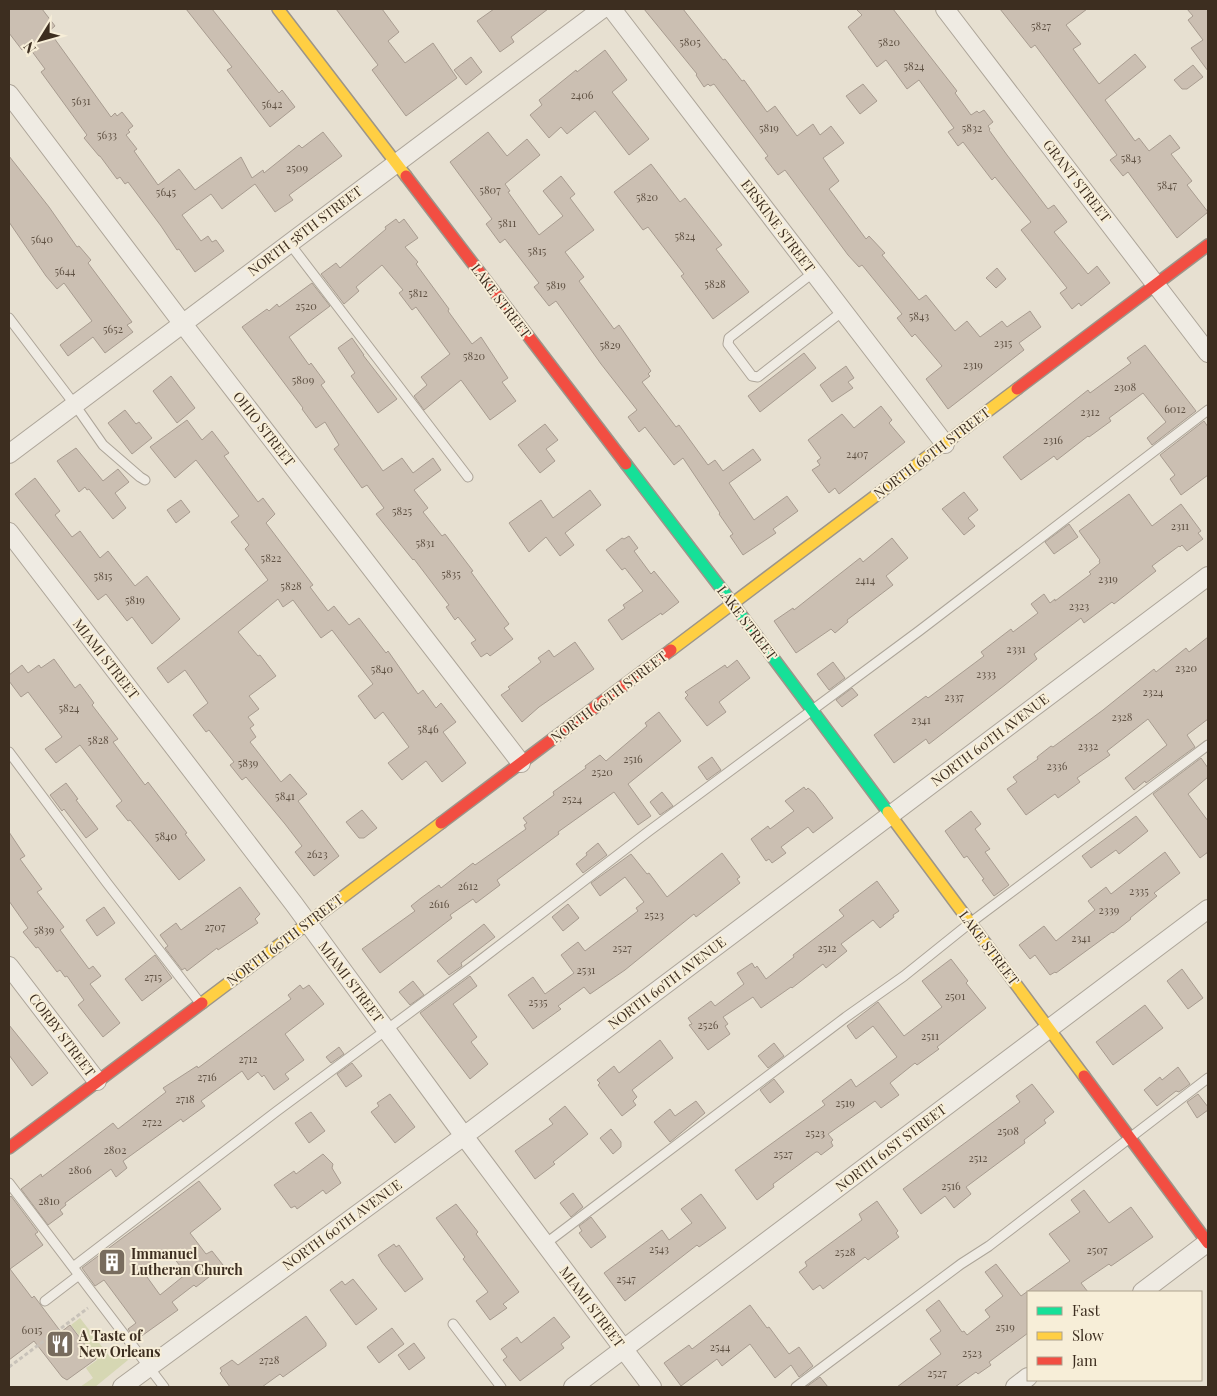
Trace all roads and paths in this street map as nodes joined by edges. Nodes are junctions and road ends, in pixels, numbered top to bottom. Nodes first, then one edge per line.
1 (278, 9) edge
2 (602, 9) edge
3 (612, 9) edge
4 (945, 9) edge
5 (9, 94) edge
6 (396, 163) junction
7 (290, 244) junction
8 (1208, 245) edge
9 (814, 272) junction
10 (1157, 284) junction
11 (843, 311) junction
12 (9, 318) edge
13 (183, 324) junction
14 (1208, 353) edge
15 (75, 405) junction
16 (1208, 410) edge
17 (945, 444) junction
18 (9, 454) edge
19 (468, 477) dead end
20 (145, 480) dead end
21 (9, 532) edge
22 (1208, 576) edge
23 (733, 604) junction
24 (811, 710) junction
25 (1208, 745) edge
26 (9, 752) edge
27 (521, 763) junction
28 (890, 816) junction
29 (1208, 909) edge
30 (307, 923) junction
31 (970, 923) junction
32 (9, 966) edge
33 (200, 1004) junction
34 (1049, 1029) junction
35 (386, 1030) junction
36 (1208, 1078) edge
37 (97, 1081) junction
38 (464, 1136) junction
39 (1130, 1138) junction
40 (9, 1148) edge
41 (9, 1183) edge
42 (1208, 1243) edge
43 (545, 1244) junction
44 (73, 1267) junction
45 (79, 1276) junction
46 (1143, 1291) edge
47 (45, 1301) dead end
48 (79, 1315) dead end
49 (453, 1324) dead end
50 (623, 1349) junction
51 (9, 1367) edge
52 (150, 1367) junction
53 (1027, 1379) edge
54 (122, 1387) edge
55 (164, 1387) edge
56 (501, 1387) edge
57 (573, 1387) edge
58 (652, 1387) edge
59 (796, 1387) edge
60 (1015, 1387) edge

1 - 6 street, LAKE STREET
2 - 6 street, NORTH 58TH STREET
3 - 9 street, ERSKINE STREET
4 - 10 street, GRANT STREET
5 - 13 street, OHIO STREET
6 - 7 street, NORTH 58TH STREET
6 - 23 street, LAKE STREET
7 - 13 street, NORTH 58TH STREET
7 - 19 lane
8 - 10 street, NORTH 60TH STREET
9 - 11 street, ERSKINE STREET
9 - 11 lane
10 - 14 street, GRANT STREET
10 - 17 street, NORTH 60TH STREET
11 - 17 street, ERSKINE STREET
12 - 15 lane
13 - 15 street, NORTH 58TH STREET
13 - 27 street, OHIO STREET
15 - 18 street, NORTH 58TH STREET
15 - 20 lane
16 - 24 lane
17 - 23 street, NORTH 60TH STREET
21 - 30 street, MIAMI STREET
22 - 28 street, NORTH 60TH AVENUE
23 - 24 street, LAKE STREET
23 - 27 street, NORTH 60TH STREET
24 - 28 street, LAKE STREET
24 - 35 lane
25 - 31 lane
26 - 33 lane
27 - 30 street, NORTH 60TH STREET
28 - 31 street, LAKE STREET
28 - 38 street, NORTH 60TH AVENUE
29 - 34 street, NORTH 61ST STREET
30 - 33 street, NORTH 60TH STREET
30 - 35 street, MIAMI STREET
31 - 34 street, LAKE STREET
31 - 43 lane
32 - 37 street, CORBY STREET
33 - 37 street, NORTH 60TH STREET
34 - 39 street, LAKE STREET
34 - 50 street, NORTH 61ST STREET
35 - 38 street, MIAMI STREET
35 - 44 lane
36 - 39 lane
37 - 40 street, NORTH 60TH STREET
38 - 43 street, MIAMI STREET
38 - 52 street, NORTH 60TH AVENUE
39 - 42 street, LAKE STREET
39 - 59 lane
41 - 44 lane
42 - 46 street
43 - 50 street, MIAMI STREET
44 - 45 lane
45 - 47 lane
45 - 52 lane
48 - 51 path
49 - 56 lane
50 - 57 street, NORTH 61ST STREET
50 - 58 street, MIAMI STREET
52 - 54 street, NORTH 60TH AVENUE
52 - 55 lane
53 - 60 street

